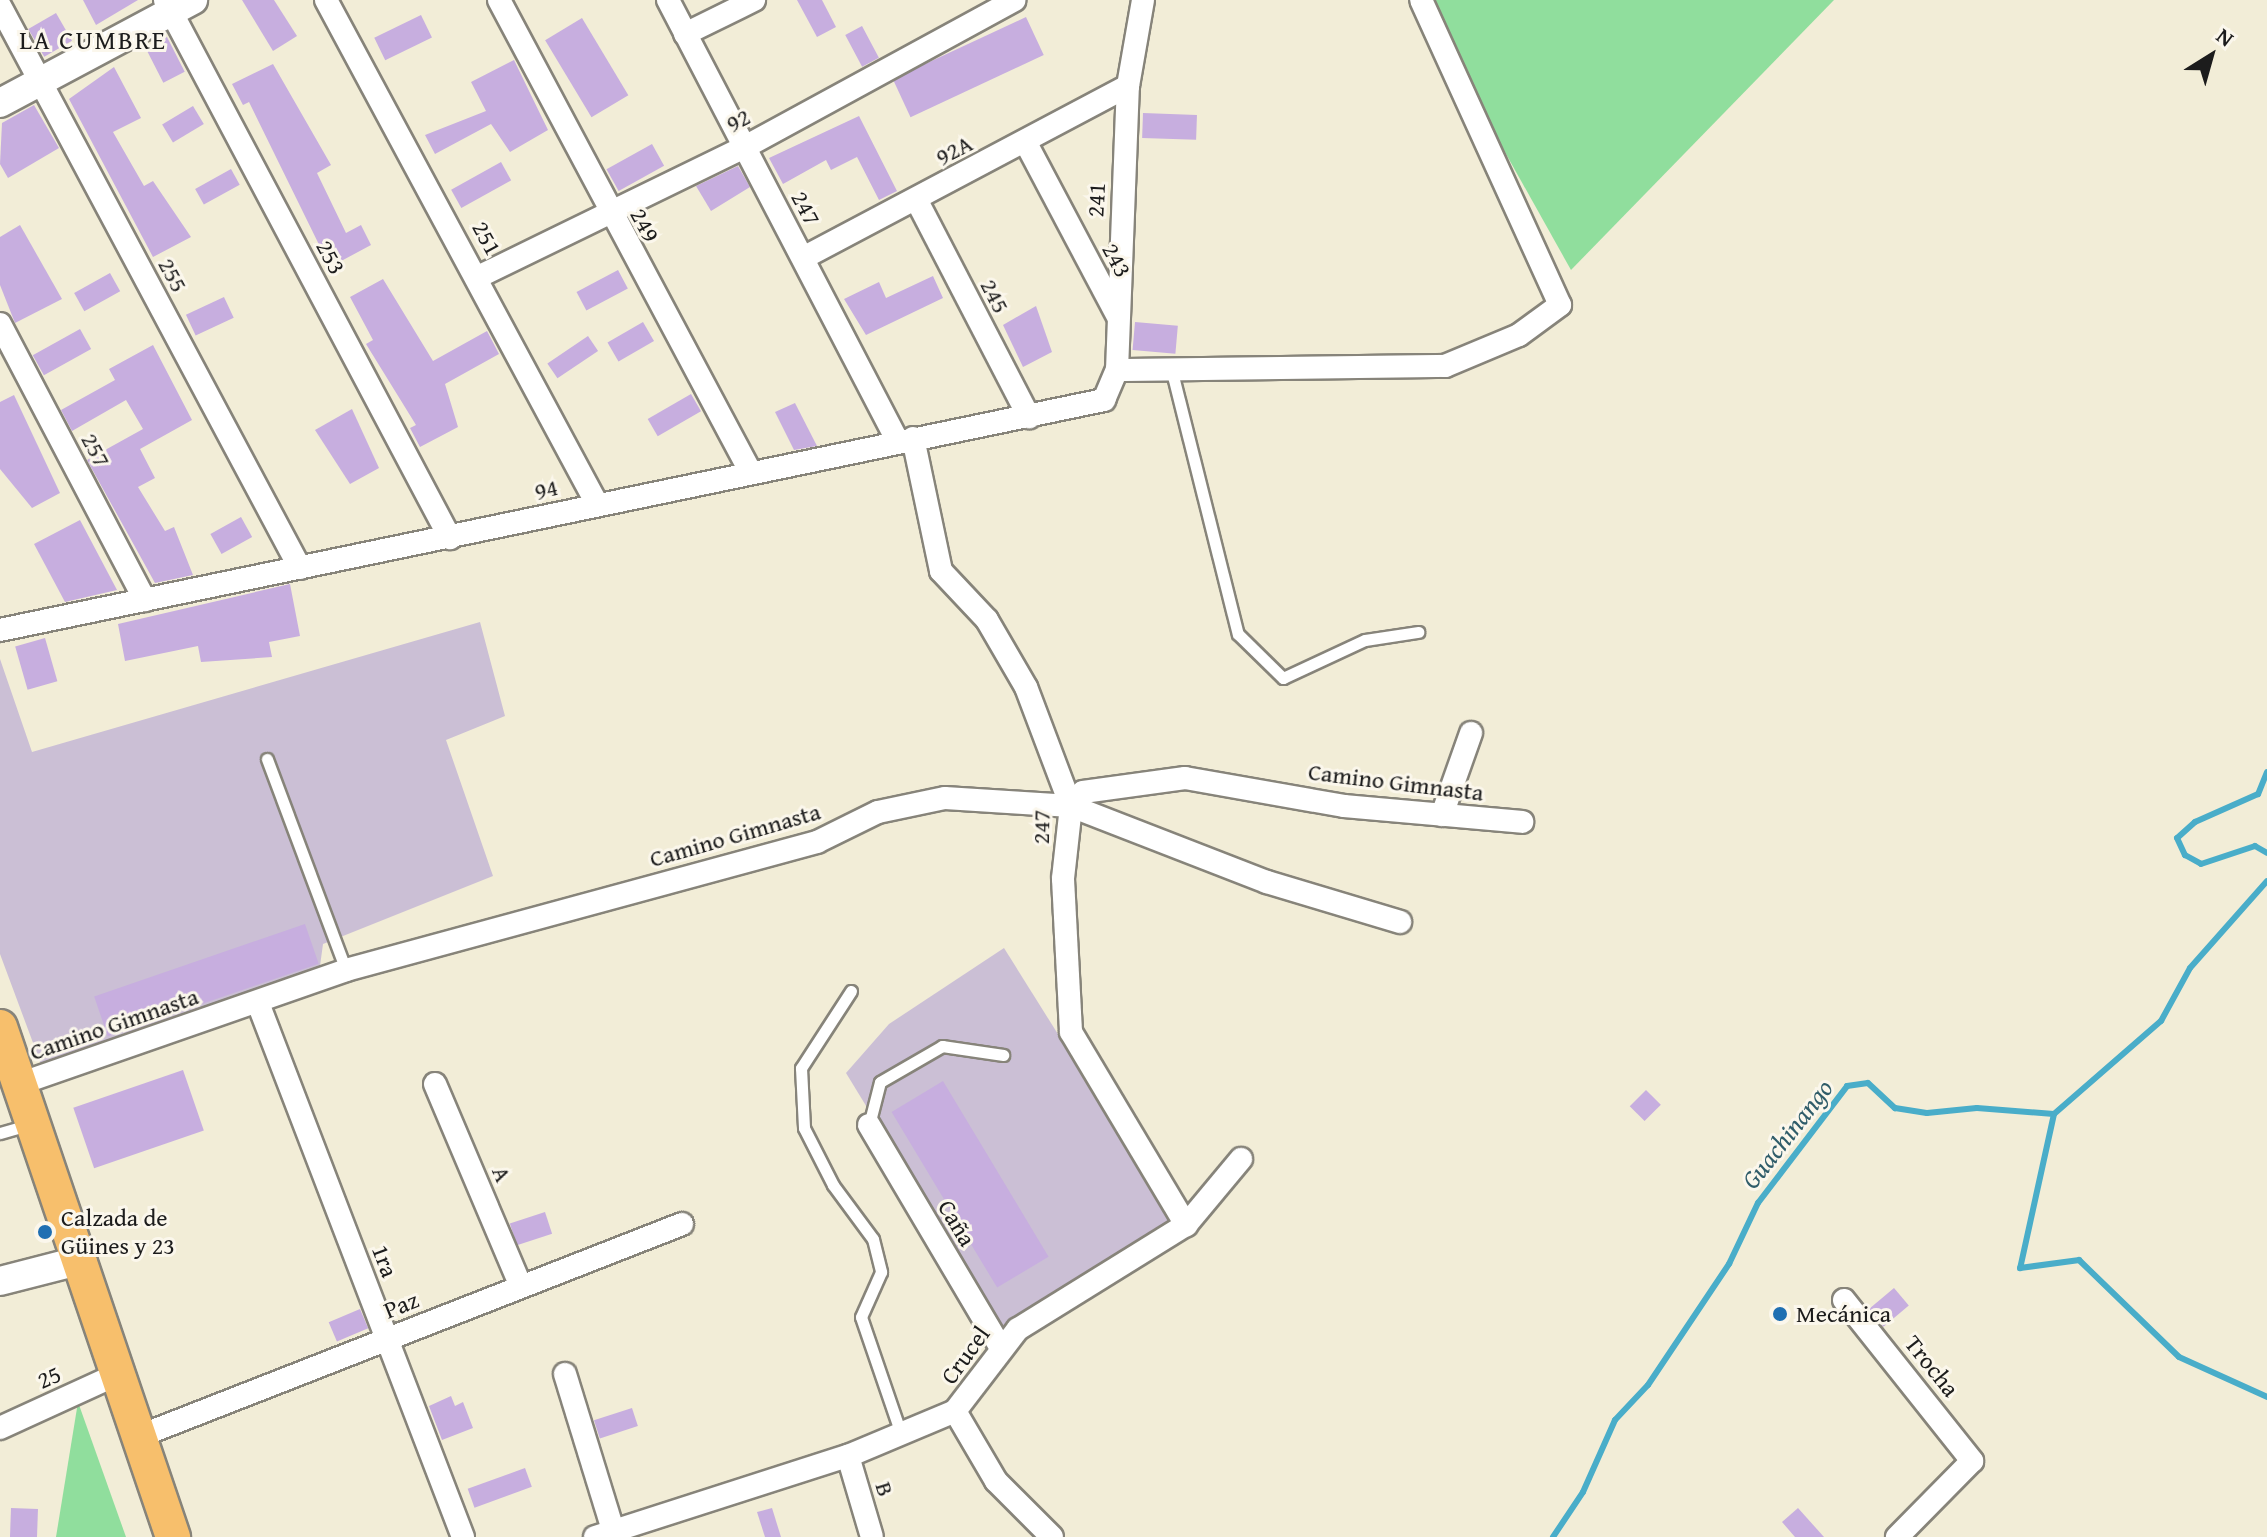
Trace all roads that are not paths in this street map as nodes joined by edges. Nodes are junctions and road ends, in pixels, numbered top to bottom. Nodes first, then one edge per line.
1 (326, 0) edge
2 (499, 0) edge
3 (668, 0) edge
4 (754, 0) edge
5 (1015, 0) edge
6 (1143, 0) edge
7 (1421, 0) edge
8 (177, 4) edge
9 (0, 6) edge
10 (685, 34) junction
11 (41, 83) junction
12 (1128, 86) junction
13 (0, 103) edge
14 (1026, 143) junction
15 (745, 147) junction
16 (916, 199) junction
17 (608, 211) junction
18 (803, 258) junction
19 (478, 277) junction
20 (1117, 316) junction
21 (0, 324) edge
22 (1170, 367) junction
23 (1117, 370) junction
24 (1104, 400) joint
25 (1029, 417) junction
26 (905, 439) junction
27 (751, 473) junction
28 (597, 504) junction
29 (450, 538) junction
30 (300, 568) junction
31 (145, 600) junction
32 (0, 630) edge
33 (1418, 632) dead end
34 (1471, 733) dead end
35 (267, 759) dead end
36 (1071, 806) junction
37 (1442, 815) junction
38 (1522, 822) dead end
39 (1400, 922) dead end
40 (346, 970) junction
41 (851, 991) dead end
42 (258, 1003) junction
43 (1, 1033) edge
44 (1003, 1055) dead end
45 (22, 1083) junction
46 (435, 1084) dead end
47 (36, 1123) junction
48 (869, 1125) joint
49 (0, 1133) edge
50 (1241, 1159) dead end
51 (682, 1224) dead end
52 (1186, 1225) junction
53 (82, 1260) junction
54 (0, 1281) edge
55 (520, 1284) junction
56 (1844, 1300) dead end
57 (387, 1339) junction
58 (1001, 1348) junction
59 (120, 1373) junction
60 (565, 1374) dead end
61 (955, 1411) junction
62 (0, 1428) edge
63 (901, 1434) junction
64 (140, 1436) junction
65 (848, 1456) junction
66 (608, 1535) edge
67 (173, 1537) edge
68 (463, 1537) edge
69 (872, 1537) edge
70 (1052, 1537) edge
71 (1897, 1537) edge

1 - 19 street, 251
2 - 17 street, 249
3 - 10 street, 247
4 - 10 street
5 - 15 street, 92
6 - 12 street, 241
7 - 22 street
8 - 11 street
8 - 29 street, 253
9 - 11 street, 255
10 - 15 street, 247
11 - 13 street
11 - 30 street, 255
12 - 14 street, 92A
12 - 20 street, 241
14 - 16 street, 92A
14 - 20 street, 243
15 - 17 street, 92
15 - 18 street, 247
16 - 18 street, 92A
16 - 25 street, 245
17 - 19 street, 92
17 - 27 street, 249
18 - 26 street, 247
19 - 28 street, 251
20 - 23 street, 241
21 - 31 street, 257
22 - 23 street
22 - 33 lane
23 - 24 street, 241
24 - 25 street, 94
25 - 26 street, 94
26 - 27 street, 94
26 - 36 street, 247
27 - 28 street, 94
28 - 29 street, 94
29 - 30 street, 94
30 - 31 street, 94
31 - 32 street, 94
34 - 37 street
35 - 40 lane
36 - 37 street, Camino Gimnasta
36 - 39 street
36 - 40 street, Camino Gimnasta
36 - 52 street, 247
37 - 38 street, Camino Gimnasta
40 - 42 street, Camino Gimnasta
41 - 63 lane
42 - 45 street, Camino Gimnasta
42 - 57 street, 1ra
43 - 45 main road
44 - 48 lane
45 - 47 main road
46 - 55 street, A
47 - 49 lane
47 - 53 main road
48 - 58 street, Caña
50 - 52 street, Crucel
51 - 55 street, Paz
52 - 58 street, Crucel
53 - 54 street
53 - 59 main road
55 - 57 street, Paz
56 - 71 street, Trocha
57 - 64 street, Paz
57 - 68 street, 1ra
58 - 61 street, Crucel
59 - 62 street, 25
59 - 64 main road
60 - 66 street
61 - 63 street, Crucel
61 - 70 street
63 - 65 street, Crucel
64 - 67 main road
65 - 66 street, Crucel
65 - 69 street, B

